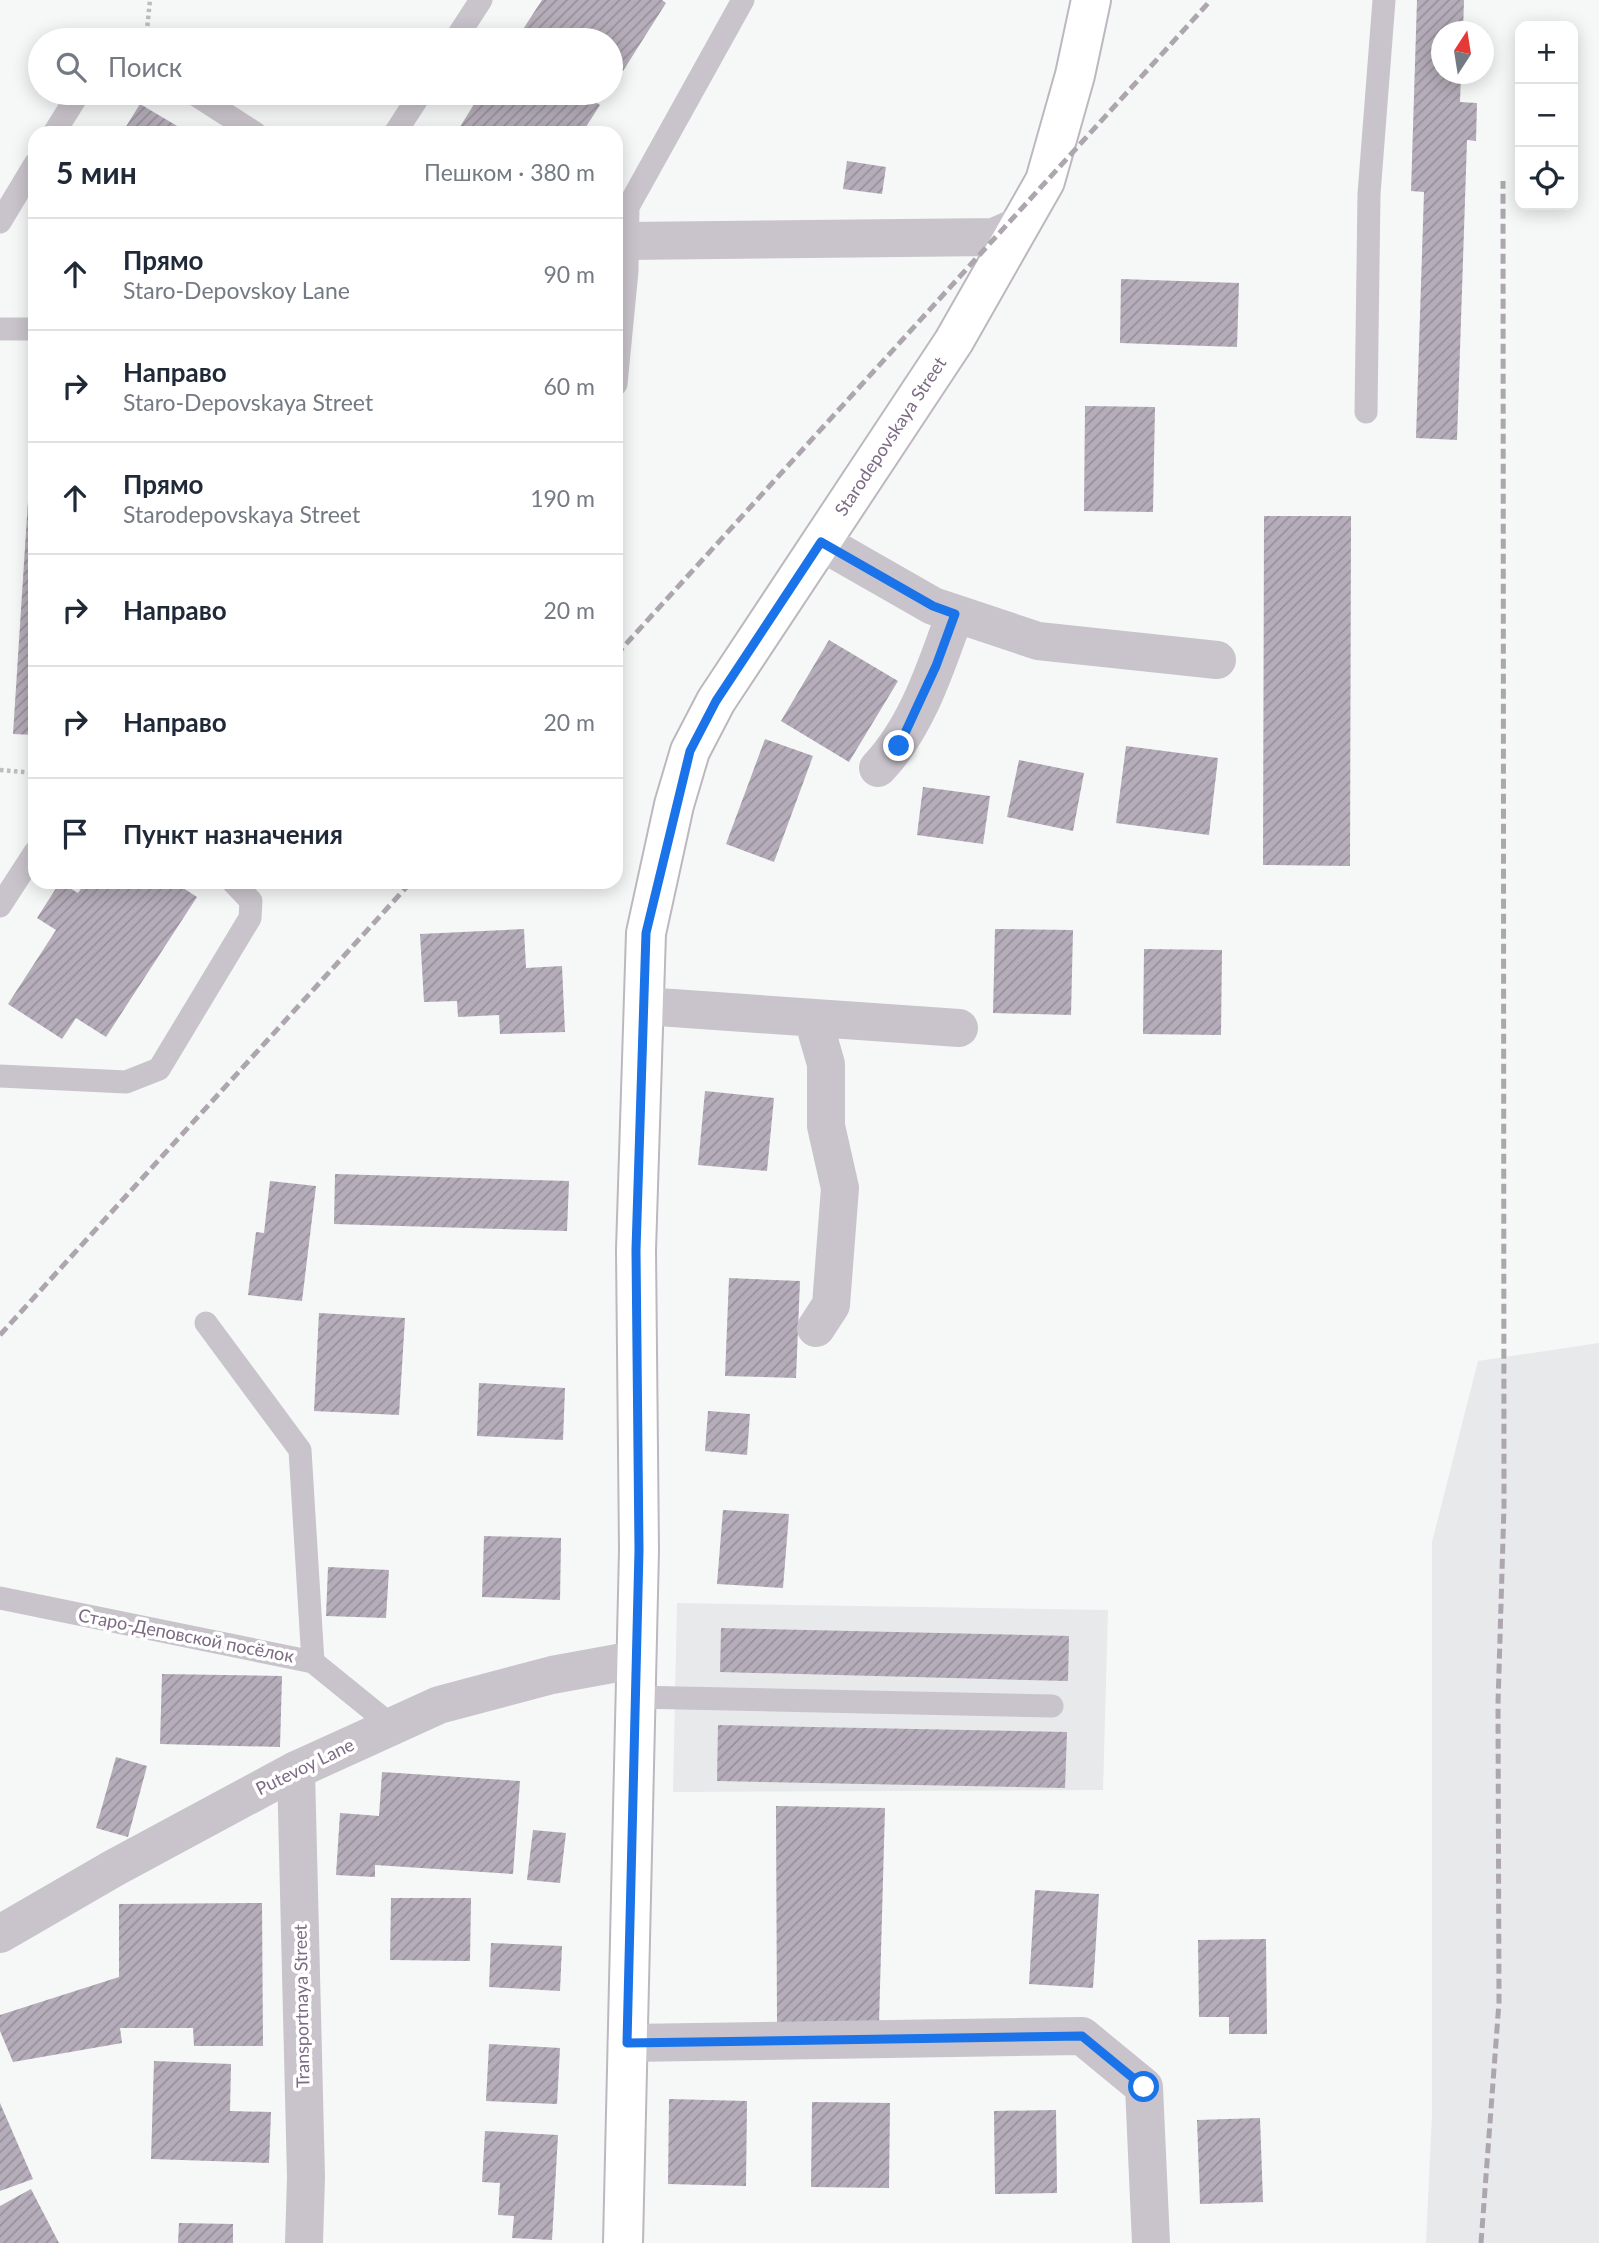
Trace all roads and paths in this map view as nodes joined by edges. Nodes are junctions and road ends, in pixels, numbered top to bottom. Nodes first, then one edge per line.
1 (150, 0) edge
2 (481, 0) edge
3 (743, 0) edge
4 (1091, 0) edge
5 (1384, 0) edge
6 (147, 28) edge
7 (463, 28) edge
8 (72, 105) edge
9 (212, 105) edge
10 (413, 105) edge
11 (58, 126) edge
12 (244, 126) edge
13 (400, 126) edge
14 (28, 176) edge
15 (0, 222) edge
16 (1019, 226) junction
17 (623, 235) edge
18 (623, 241) edge
19 (0, 329) edge
20 (28, 329) edge
21 (1366, 412) dead end
22 (821, 542) junction
23 (955, 614) junction
24 (1217, 660) dead end
25 (878, 768) dead end
26 (0, 770) edge
27 (28, 772) edge
28 (28, 863) edge
29 (240, 889) edge
30 (0, 906) edge
31 (644, 1006) junction
32 (813, 1019) junction
33 (959, 1028) dead end
34 (0, 1076) edge
35 (206, 1323) dead end
36 (816, 1328) dead end
37 (0, 1598) edge
38 (313, 1662) junction
39 (634, 1678) junction
40 (1052, 1706) dead end
41 (392, 1726) junction
42 (296, 1770) junction
43 (0, 1934) edge
44 (627, 2043) junction
45 (304, 2243) edge
46 (623, 2243) edge
47 (1151, 2243) edge

1 - 6 path
2 - 7 lane
3 - 17 lane
4 - 16 main road, Starodepovskaya Street
5 - 21 lane
8 - 11 lane
9 - 12 lane
10 - 13 lane
14 - 15 lane
16 - 18 street
16 - 22 main road, Starodepovskaya Street
19 - 20 lane
22 - 23 street
22 - 31 main road, Starodepovskaya Street
23 - 24 street
23 - 25 street
26 - 27 path
28 - 30 lane
29 - 34 lane
31 - 32 street
31 - 39 main road, Starodepovskaya Street
32 - 33 street
32 - 36 street
35 - 38 lane
37 - 38 lane, Старо-Деповской посёлок
38 - 41 lane, Старо-Деповской посёлок
39 - 40 lane
39 - 41 street, Putevoy Lane
39 - 44 main road, Starodepovskaya Street
41 - 42 street, Putevoy Lane
42 - 43 street, Putevoy Lane
42 - 45 street, Transportnaya Street
44 - 46 main road, Starodepovskaya Street
44 - 47 street

